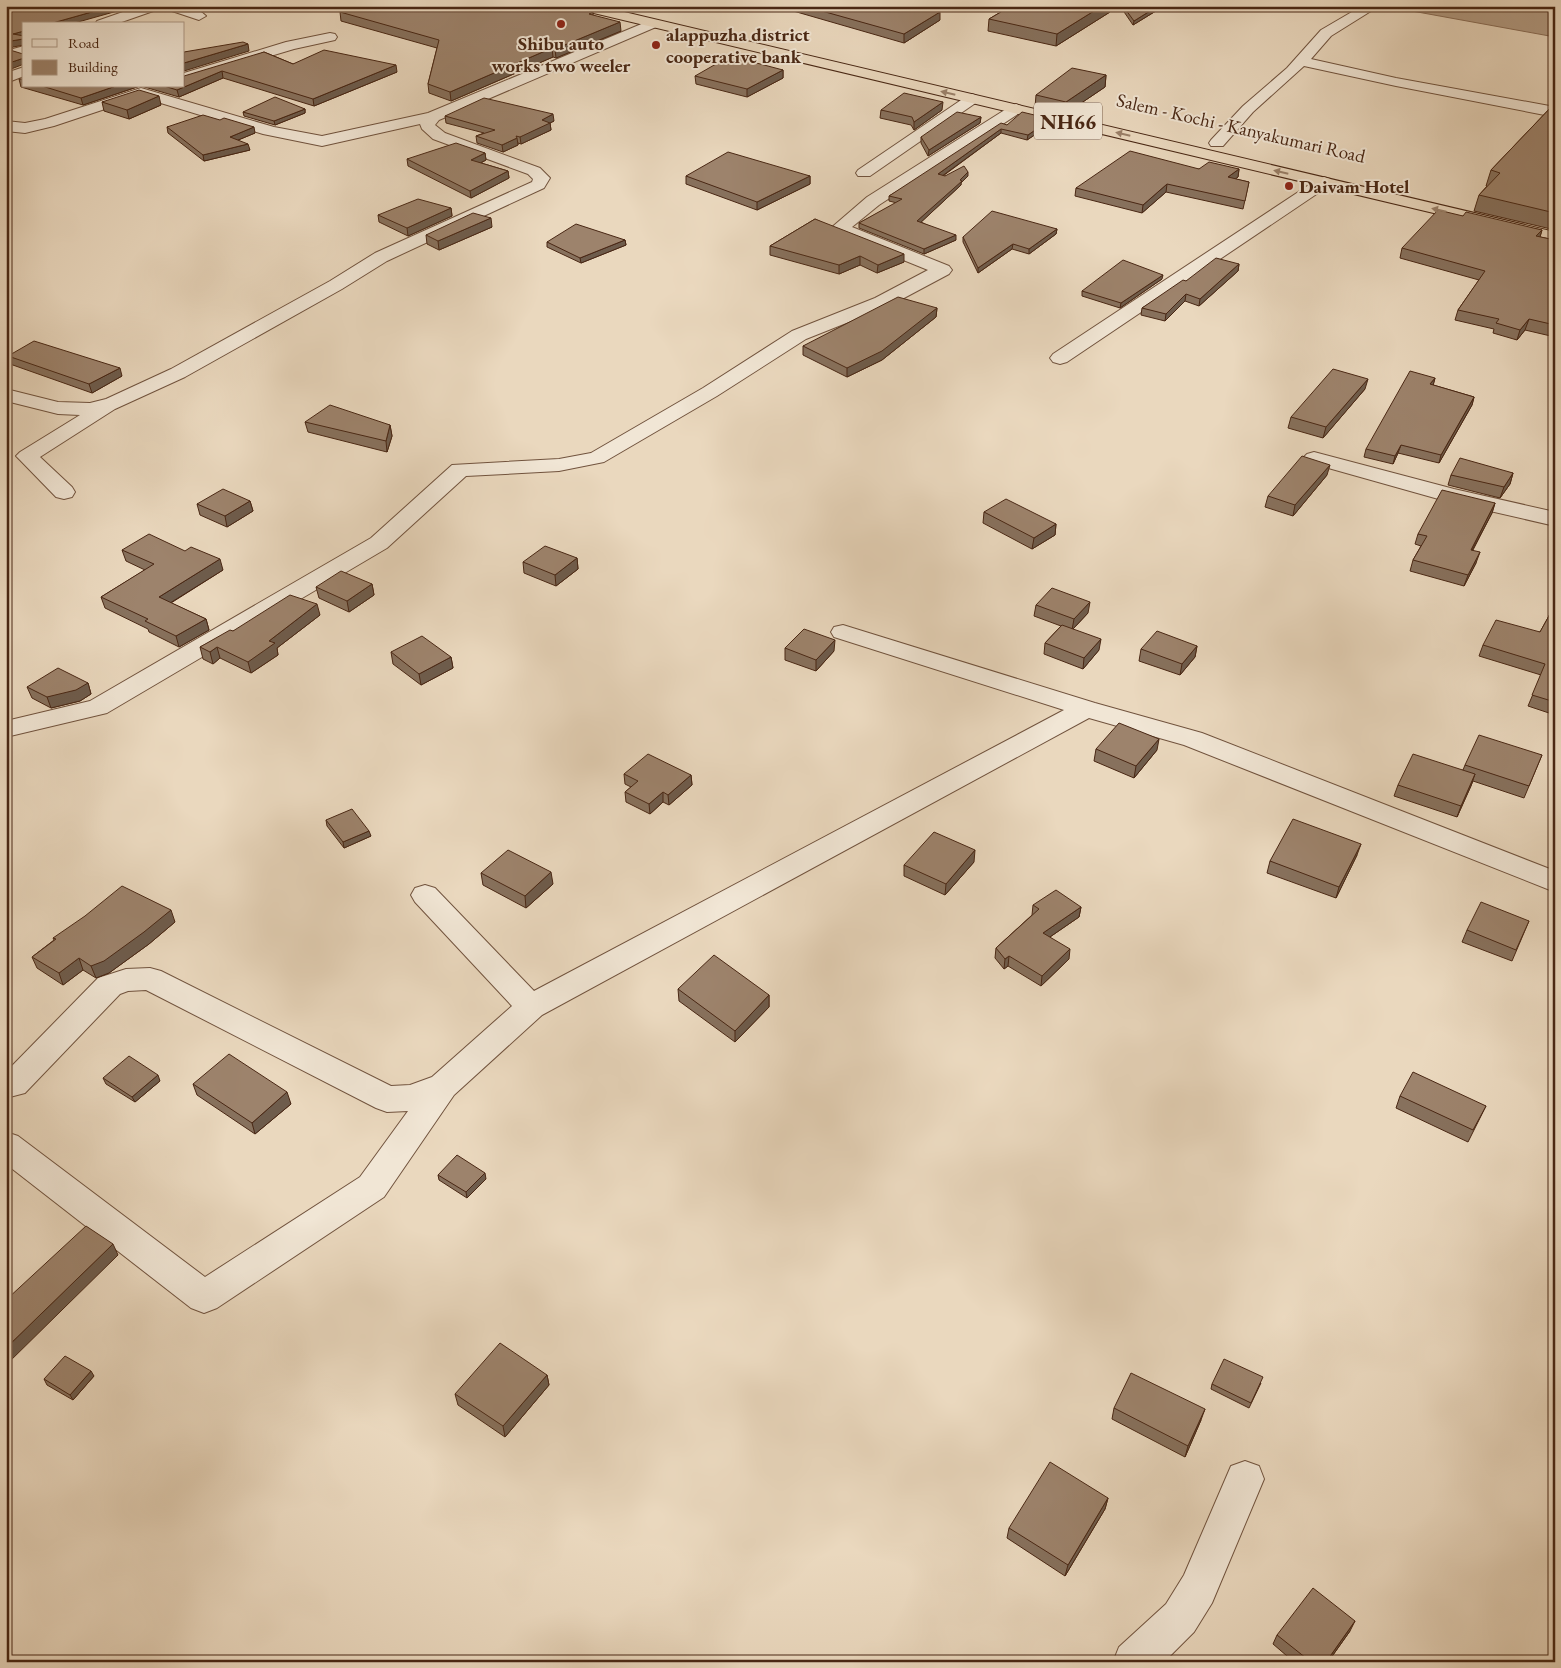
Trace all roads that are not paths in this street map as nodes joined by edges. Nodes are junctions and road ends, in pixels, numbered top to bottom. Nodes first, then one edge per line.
1 (154, 6) edge
2 (171, 6) edge
3 (581, 6) edge
4 (625, 6) edge
5 (1372, 6) edge
6 (198, 16) dead end
7 (108, 22) edge
8 (651, 24) junction
9 (330, 37) dead end
10 (1301, 61) junction
11 (22, 73) edge
12 (185, 78) edge
13 (6, 79) edge
14 (153, 88) edge
15 (141, 92) junction
16 (972, 99) junction
17 (1016, 109) junction
18 (1555, 112) edge
19 (425, 121) junction
20 (6, 126) edge
21 (1218, 143) junction
22 (864, 173) dead end
23 (1324, 182) junction
24 (1555, 222) edge
25 (1555, 237) edge
26 (1060, 358) dead end
27 (6, 395) edge
28 (112, 404) junction
29 (1314, 458) edge
30 (64, 492) dead end
31 (1555, 518) edge
32 (843, 632) dead end
33 (1086, 709) junction
34 (6, 729) edge
35 (1555, 882) edge
36 (425, 895) dead end
37 (531, 1008) junction
38 (6, 1086) edge
39 (443, 1086) junction
40 (6, 1145) edge
41 (1245, 1479) dead end
42 (1134, 1662) edge

1 - 7 street
2 - 6 street
3 - 8 highway, Salem - Kochi - Kanyakumari Road / NH66
4 - 21 highway, Salem - Kochi - Kanyakumari Road / NH66
5 - 10 street
16 -> 8 highway, Salem - Kochi - Kanyakumari Road / NH66
8 - 19 street
9 - 12 street
10 - 18 street
10 - 21 street
11 - 13 street
14 - 15 street
15 - 19 street
15 - 20 street
16 - 17 highway, Salem - Kochi - Kanyakumari Road / NH66
16 - 22 street
23 -> 17 highway, Salem - Kochi - Kanyakumari Road / NH66
17 - 34 street
19 - 28 street
21 - 24 highway, Salem - Kochi - Kanyakumari Road / NH66
25 -> 23 highway, Salem - Kochi - Kanyakumari Road / NH66
23 - 26 street
27 - 28 street
28 - 30 street
29 - 31 street
32 - 33 street
33 - 35 street
33 - 37 street
36 - 37 street
37 - 39 street
38 - 39 street
39 - 40 street
41 - 42 street

